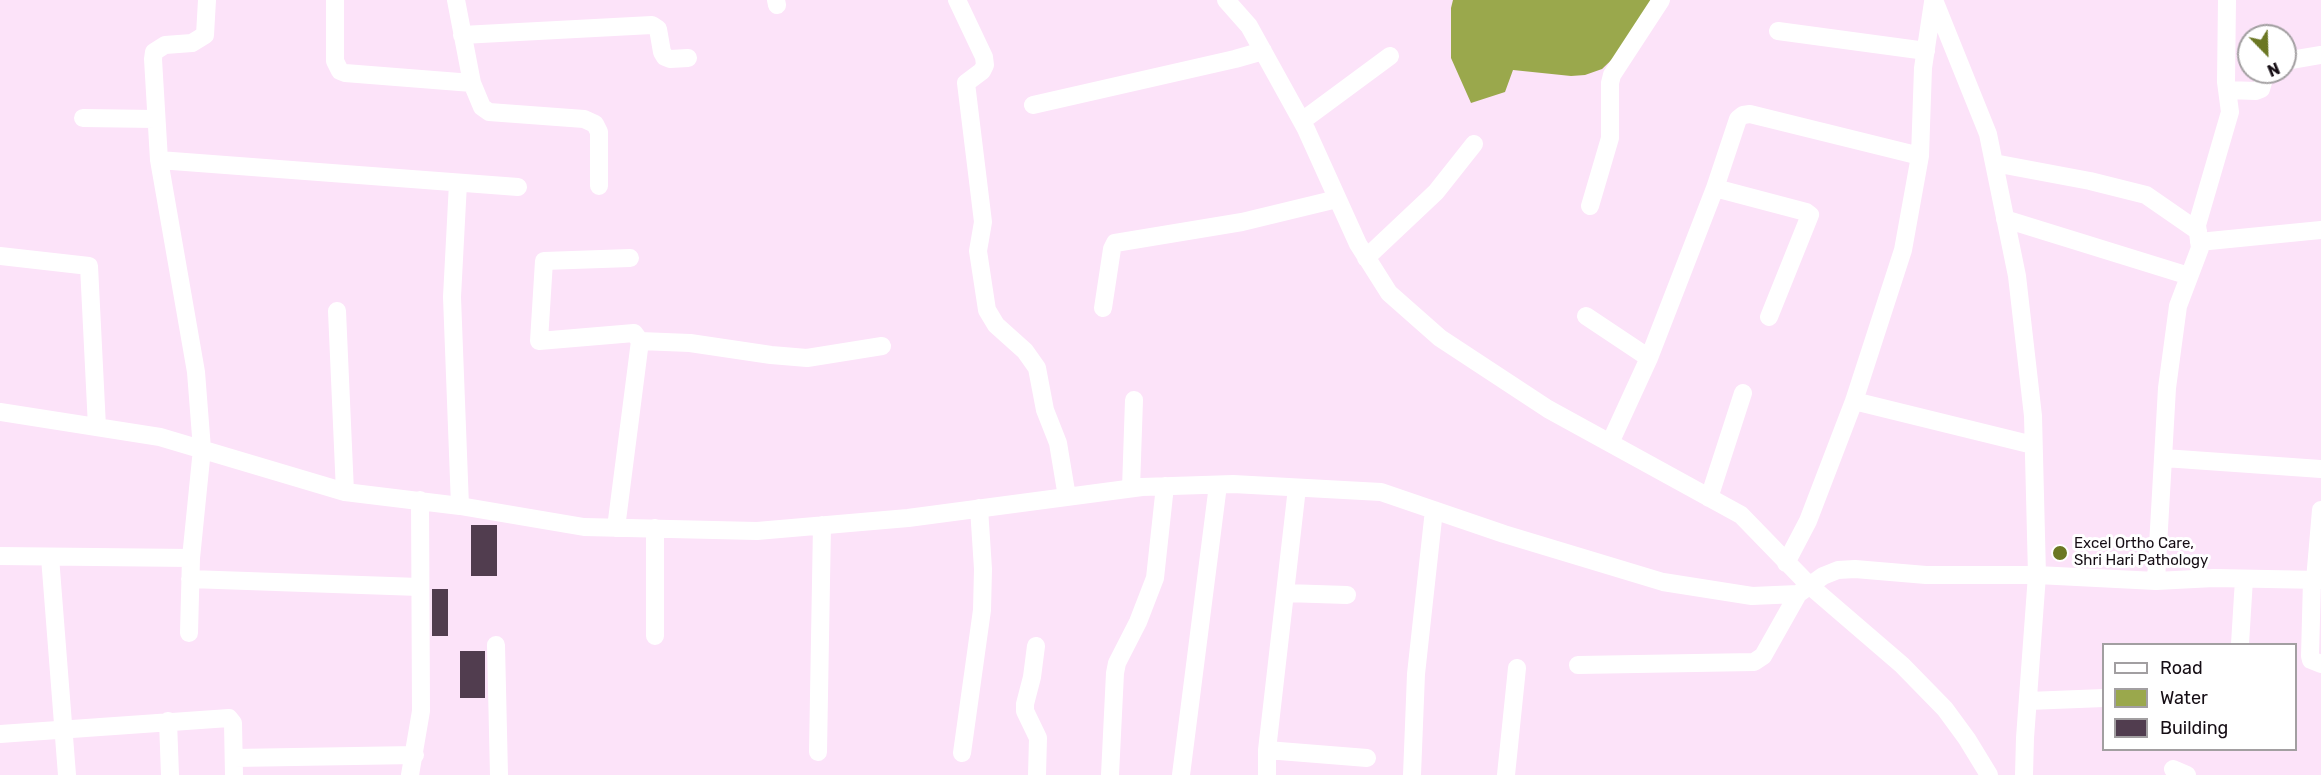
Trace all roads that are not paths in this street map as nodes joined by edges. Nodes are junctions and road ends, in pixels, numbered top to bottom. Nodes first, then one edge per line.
1 (207, 0) edge
2 (335, 0) edge
3 (456, 0) edge
4 (957, 0) edge
5 (1226, 0) edge
6 (1661, 0) edge
7 (1934, 0) edge
8 (2227, 0) edge
9 (1778, 32) dead end
10 (462, 35) junction
11 (1263, 51) junction
12 (1926, 51) junction
13 (2321, 55) edge
14 (1390, 56) dead end
15 (688, 58) dead end
16 (2297, 60) edge
17 (472, 83) junction
18 (2262, 84) edge
19 (2227, 90) junction
20 (1033, 105) dead end
21 (83, 118) dead end
22 (156, 119) junction
23 (1302, 122) junction
24 (1474, 144) dead end
25 (1920, 156) junction
26 (159, 160) junction
27 (1994, 163) junction
28 (458, 183) junction
29 (599, 186) dead end
30 (518, 187) dead end
31 (1715, 188) junction
32 (1337, 199) junction
33 (1590, 206) dead end
34 (2005, 219) junction
35 (2321, 230) edge
36 (2199, 236) junction
37 (0, 256) edge
38 (630, 258) dead end
39 (1366, 258) junction
40 (2189, 276) junction
41 (1103, 308) dead end
42 (337, 311) dead end
43 (1586, 316) dead end
44 (1769, 317) dead end
45 (640, 340) junction
46 (882, 346) dead end
47 (1649, 358) junction
48 (1743, 393) dead end
49 (1134, 400) dead end
50 (1854, 401) junction
51 (0, 412) edge
52 (97, 427) junction
53 (1610, 443) junction
54 (2033, 445) junction
55 (202, 449) junction
56 (2164, 458) junction
57 (2320, 463) edge
58 (1218, 485) junction
59 (1165, 486) junction
60 (1131, 488) junction
61 (1297, 488) junction
62 (345, 492) junction
63 (1067, 496) junction
64 (1709, 498) junction
65 (420, 500) junction
66 (460, 506) junction
67 (979, 508) junction
68 (1434, 510) junction
69 (2321, 510) edge
70 (822, 525) junction
71 (616, 528) junction
72 (655, 528) junction
73 (0, 556) edge
74 (50, 557) junction
75 (190, 558) junction
76 (1786, 562) junction
77 (2037, 575) junction
78 (190, 579) junction
79 (2244, 579) junction
80 (2316, 580) edge
81 (2156, 581) junction
82 (419, 587) junction
83 (1804, 590) junction
84 (1285, 593) junction
85 (1347, 595) dead end
86 (189, 633) dead end
87 (655, 636) dead end
88 (2240, 643) edge
89 (496, 645) dead end
90 (1036, 646) dead end
91 (2321, 664) edge
92 (1578, 665) dead end
93 (1517, 668) dead end
94 (2102, 698) edge
95 (2028, 701) junction
96 (168, 721) junction
97 (63, 730) junction
98 (0, 734) edge
99 (1267, 750) junction
100 (818, 752) dead end
101 (962, 753) dead end
102 (415, 755) junction
103 (1367, 758) dead end
104 (234, 767) edge
105 (67, 775) edge
106 (170, 775) edge
107 (410, 775) edge
108 (499, 775) edge
109 (1037, 775) edge
110 (1110, 775) edge
111 (1181, 775) edge
112 (1267, 775) edge
113 (1412, 775) edge
114 (1506, 775) edge
115 (1989, 775) edge
116 (2024, 775) edge

1 - 22 street
2 - 17 street
3 - 10 street
4 - 63 street
5 - 11 street
6 - 33 street
7 - 12 street
7 - 27 street
8 - 19 street
9 - 12 street
10 - 15 street
10 - 17 street
11 - 20 street
11 - 23 street
12 - 25 street
13 - 16 street
14 - 23 street
17 - 29 street
18 - 19 street
19 - 36 street
21 - 22 street
22 - 26 street
23 - 32 street
24 - 39 street
25 - 31 street
25 - 50 street
26 - 28 street
26 - 55 street
27 - 34 street
27 - 36 street
28 - 30 street
28 - 66 street
31 - 44 street
31 - 47 street
32 - 39 street
32 - 41 street
34 - 40 street
34 - 54 street
35 - 36 street
36 - 40 street
37 - 52 street
38 - 45 street
39 - 53 street
40 - 56 street
42 - 62 street
43 - 47 street
45 - 46 street
45 - 71 street
47 - 53 street
48 - 64 street
49 - 60 street
50 - 54 street
50 - 76 street
51 - 52 street
52 - 55 street
53 - 64 street
54 - 77 street
55 - 62 street
55 - 75 street
56 - 57 street
56 - 81 street
58 - 59 street
58 - 61 street
58 - 111 street
59 - 60 street
59 - 110 street
60 - 63 street
61 - 68 street
61 - 84 street
62 - 65 street
63 - 67 street
64 - 76 street
65 - 66 street
65 - 82 street
66 - 71 street
67 - 70 street
67 - 101 street
68 - 83 street
68 - 113 street
69 - 80 street
70 - 72 street
70 - 100 street
71 - 72 street
72 - 87 street
73 - 74 street
74 - 75 street
74 - 97 street
75 - 78 street
76 - 83 street
77 - 81 street
77 - 83 street
77 - 95 street
78 - 82 street
78 - 86 street
79 - 80 street
79 - 81 street
79 - 88 street
80 - 91 street
82 - 102 street
83 - 92 street
83 - 115 street
84 - 85 street
84 - 99 street
89 - 108 street
90 - 109 street
93 - 114 street
94 - 95 street
95 - 116 street
96 - 97 street
96 - 104 street
96 - 106 street
97 - 98 street
97 - 105 street
99 - 103 street
99 - 112 street
102 - 104 street
102 - 107 street

